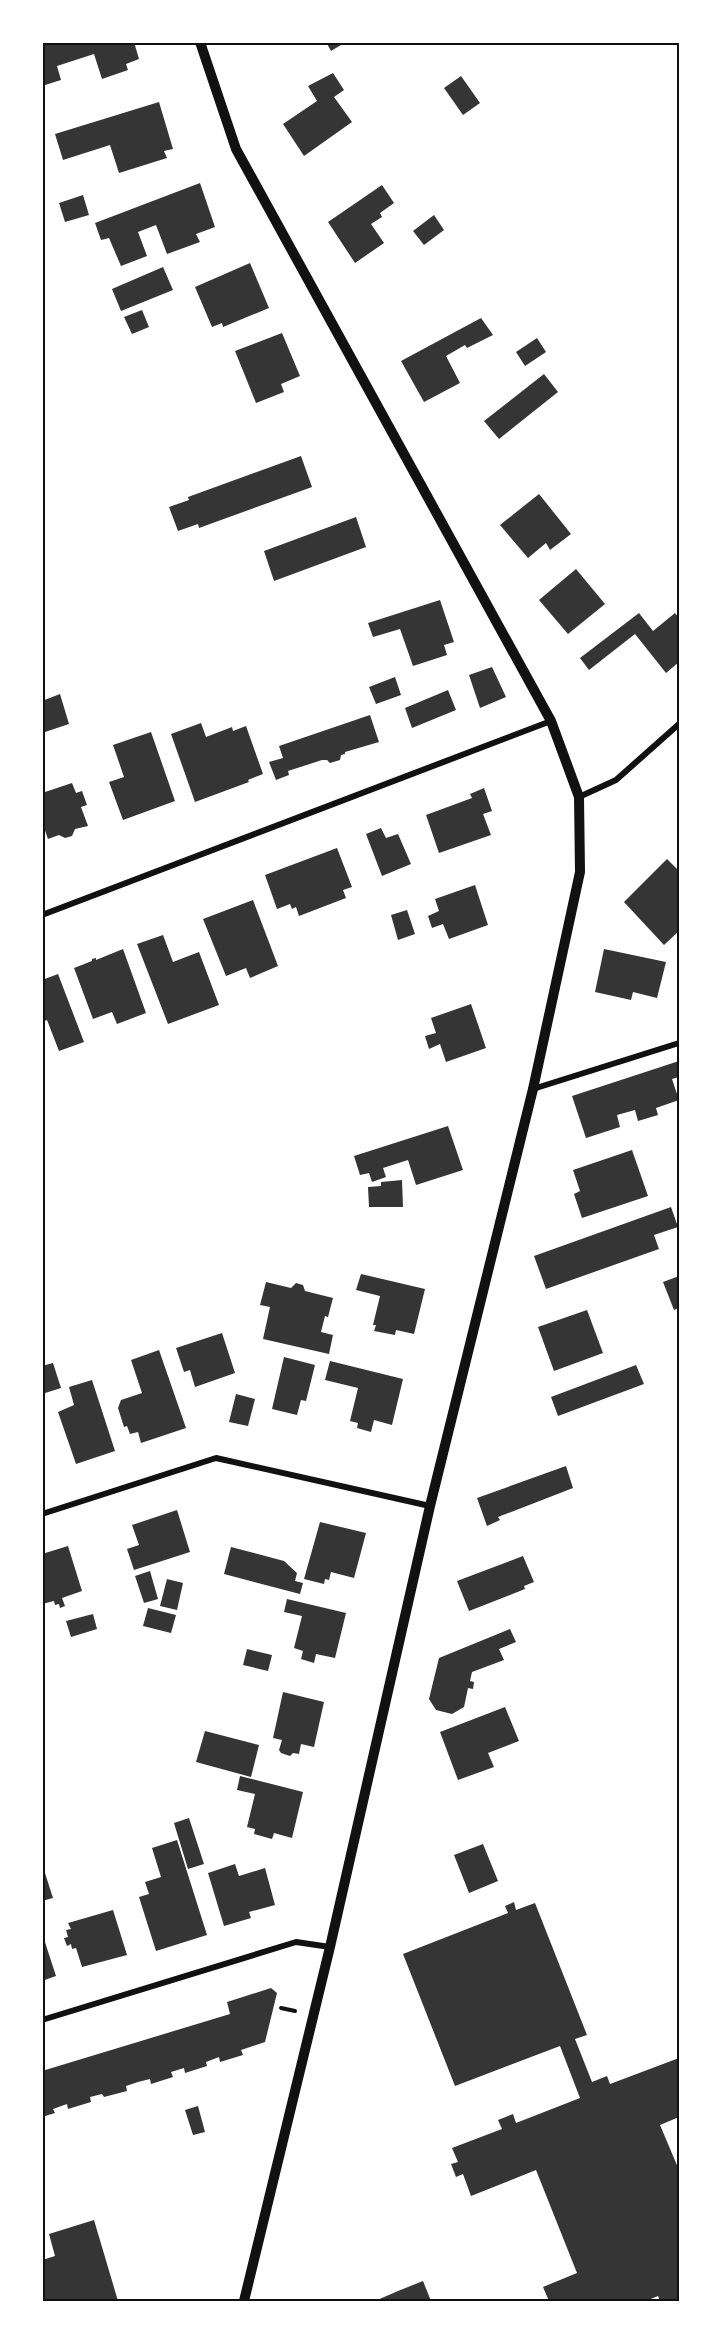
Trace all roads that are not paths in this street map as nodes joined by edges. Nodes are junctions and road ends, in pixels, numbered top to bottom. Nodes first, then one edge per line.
1 (200, 42) edge
2 (551, 721) junction
3 (679, 724) edge
4 (579, 796) junction
5 (42, 915) edge
6 (679, 1042) edge
7 (533, 1089) junction
8 (430, 1506) junction
9 (42, 1514) edge
10 (330, 1947) junction
11 (42, 2020) edge
12 (244, 2301) edge

1 - 2 street
2 - 4 street
2 - 5 street
3 - 4 street
4 - 7 street
6 - 7 street
7 - 8 street
8 - 9 street
8 - 10 street
10 - 11 street
10 - 12 street

